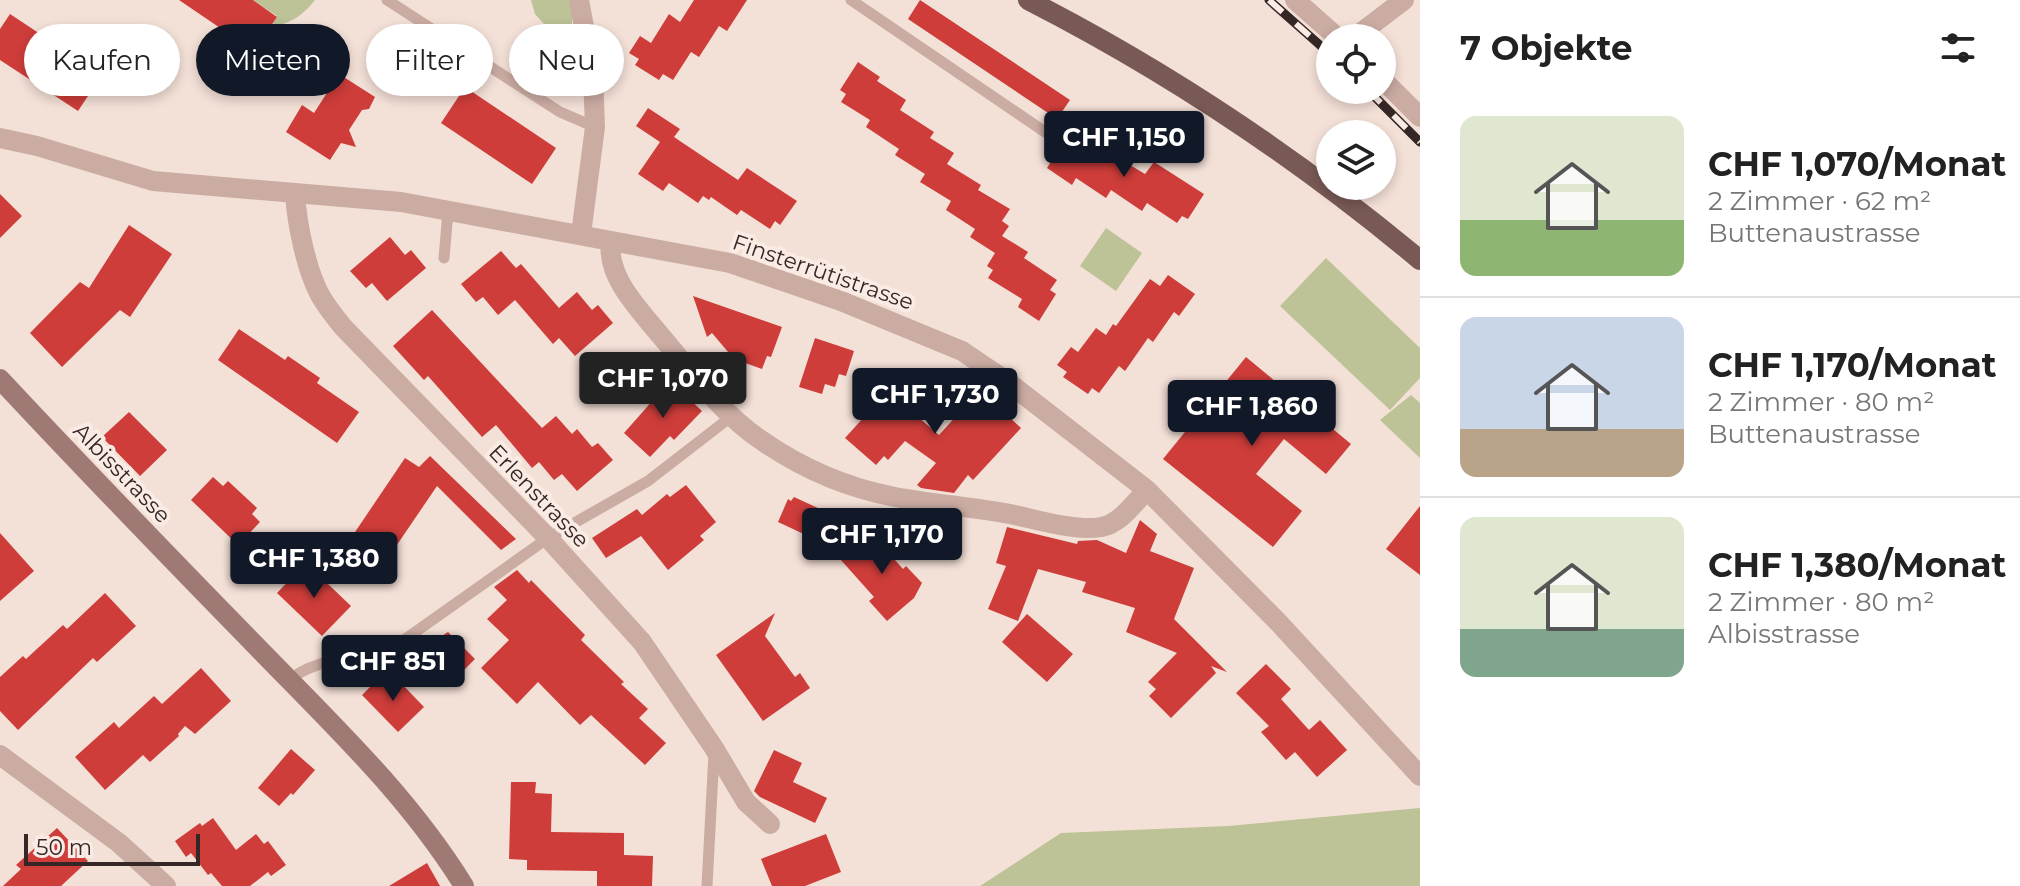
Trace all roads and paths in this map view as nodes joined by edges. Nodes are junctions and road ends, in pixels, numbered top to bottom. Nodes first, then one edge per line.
1 (387, 0) edge
2 (579, 0) edge
3 (851, 0) edge
4 (1028, 0) edge
5 (1295, 0) edge
6 (1404, 0) edge
7 (423, 24) edge
8 (1322, 24) edge
9 (1372, 24) edge
10 (493, 69) edge
11 (1396, 93) edge
12 (1420, 117) edge
13 (595, 127) junction
14 (1048, 134) dead end
15 (0, 138) edge
16 (295, 194) junction
17 (448, 212) junction
18 (581, 234) junction
19 (611, 241) junction
20 (444, 258) dead end
21 (1420, 260) edge
22 (0, 379) edge
23 (732, 416) junction
24 (1147, 490) junction
25 (548, 538) junction
26 (289, 680) junction
27 (714, 748) junction
28 (0, 755) edge
29 (1420, 776) edge
30 (770, 824) dead end
31 (166, 886) edge
32 (464, 886) edge
33 (707, 886) edge

1 - 7 lane
2 - 13 street
3 - 14 lane
4 - 21 main road
5 - 8 street
6 - 9 street
10 - 13 lane
11 - 12 street
13 - 18 street
15 - 16 street, Finsterrütistrasse
16 - 17 street, Finsterrütistrasse
16 - 25 street, Erlenstrasse
17 - 18 street, Finsterrütistrasse
17 - 20 lane
18 - 19 street, Finsterrütistrasse
19 - 23 street
19 - 24 street, Finsterrütistrasse
22 - 26 main road, Albisstrasse
23 - 24 street
23 - 25 lane
24 - 29 street, Finsterrütistrasse
25 - 26 lane
25 - 27 street, Erlenstrasse
26 - 32 main road, Albisstrasse
27 - 30 street, Erlenstrasse
27 - 33 lane
28 - 31 street

